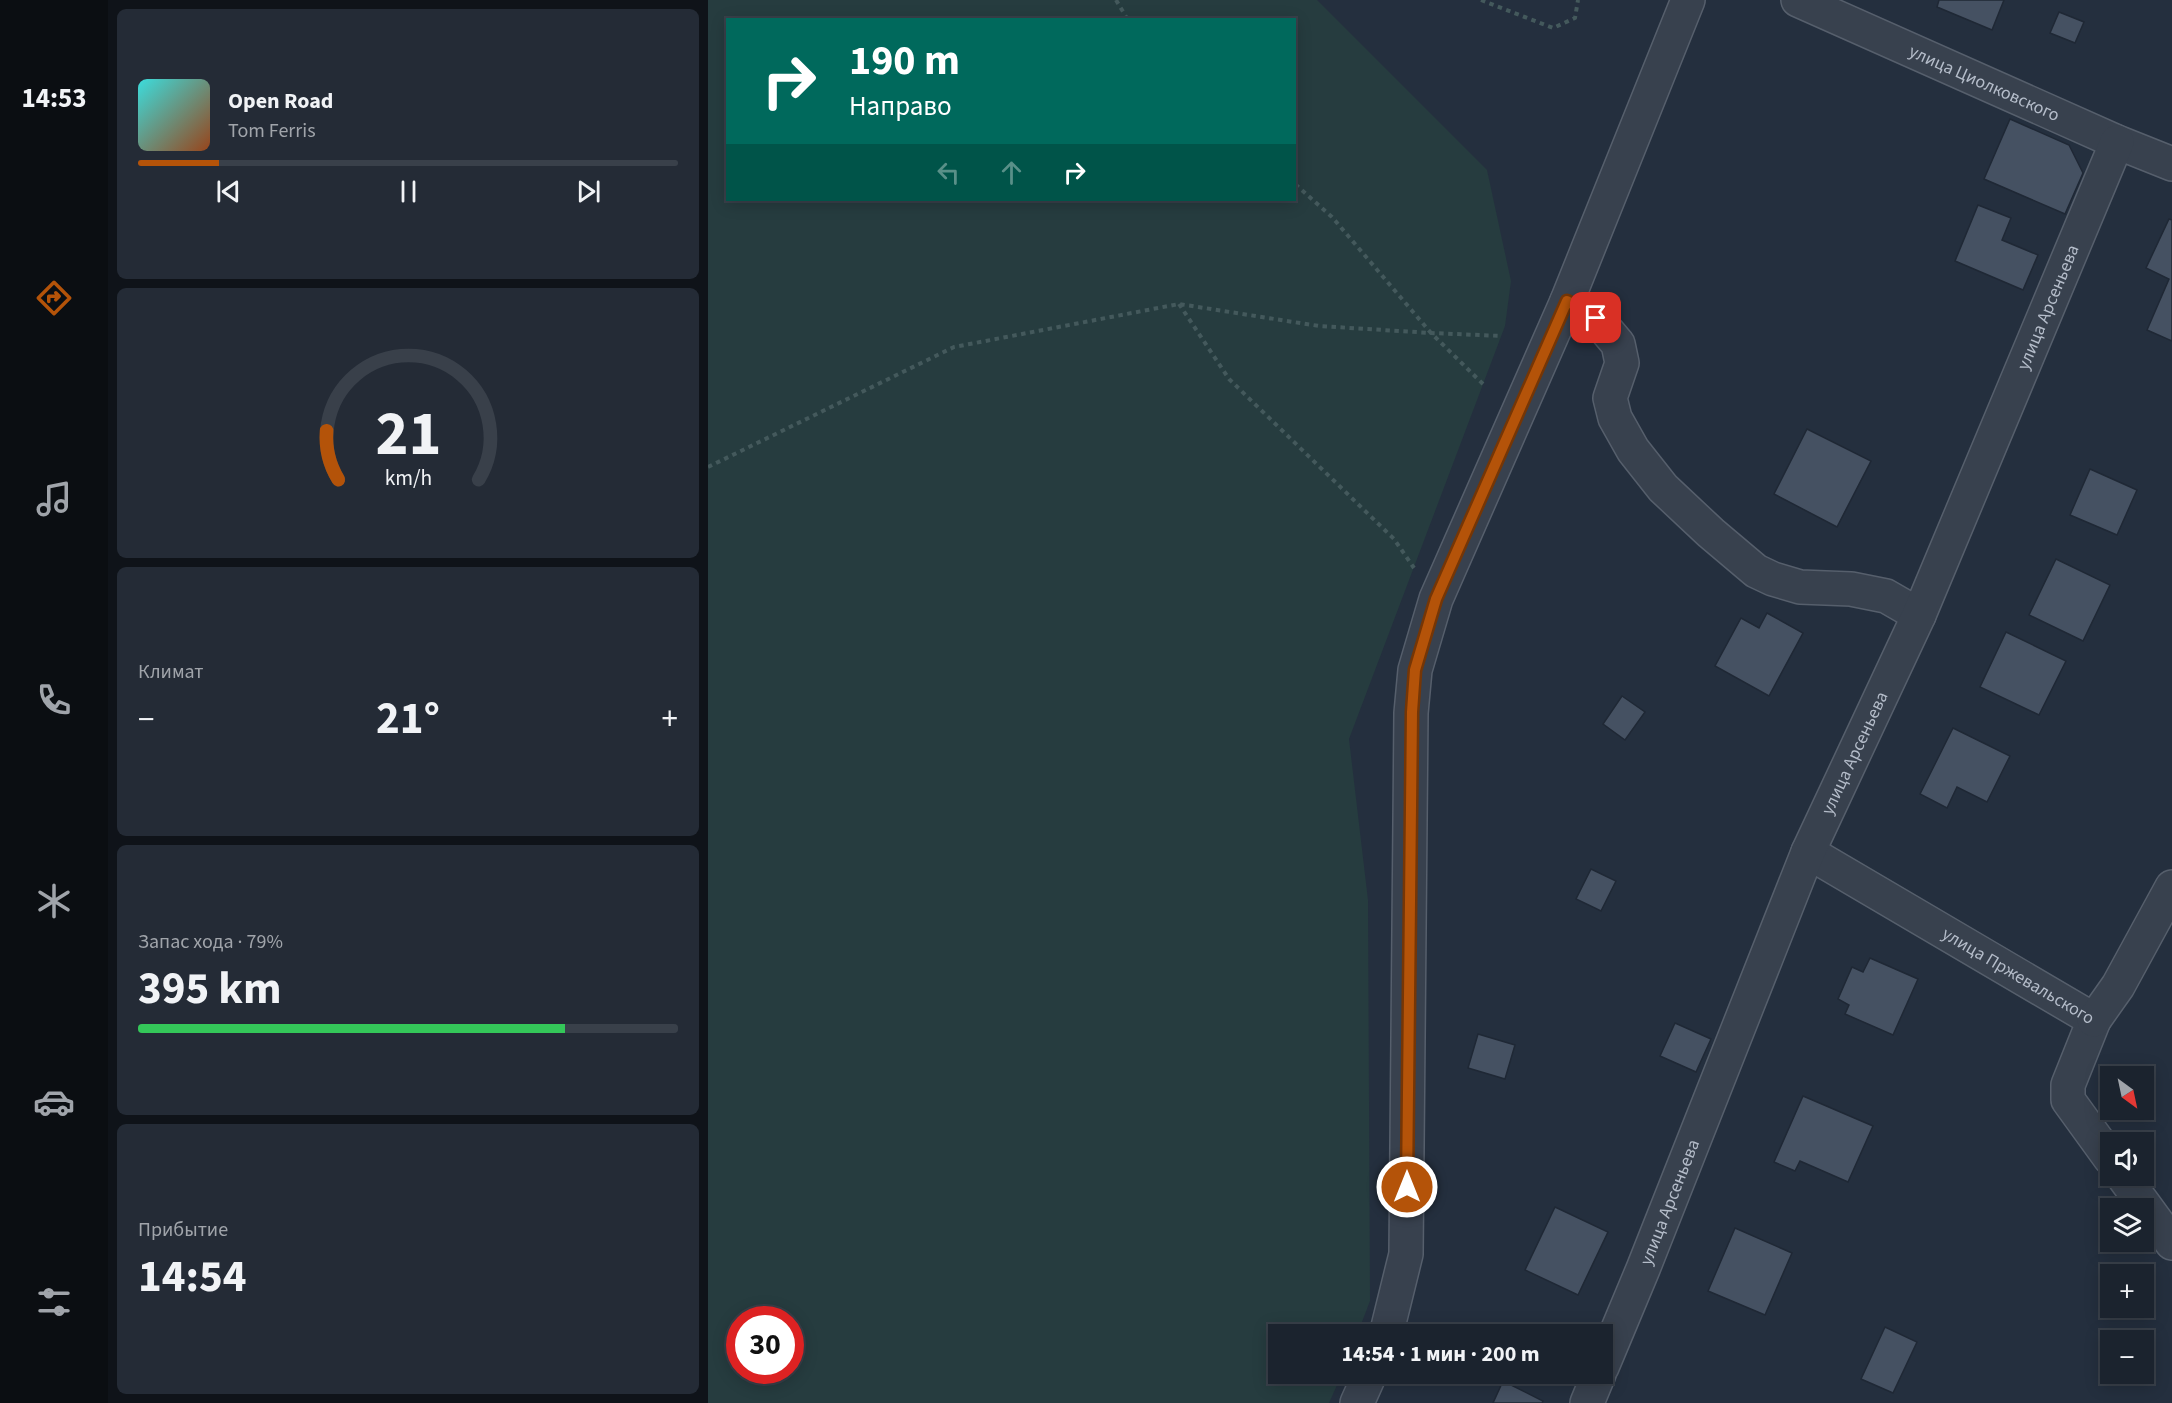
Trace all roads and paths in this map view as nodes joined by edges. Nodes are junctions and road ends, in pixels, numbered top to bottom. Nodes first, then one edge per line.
1 (1116, 0) edge
2 (1481, 0) edge
3 (1578, 0) edge
4 (1688, 0) edge
5 (1798, 0) edge
6 (1127, 18) edge
7 (2117, 142) junction
8 (2172, 164) edge
9 (1296, 185) edge
10 (1567, 301) junction
11 (1179, 304) junction
12 (1431, 333) junction
13 (1502, 336) dead end
14 (1483, 384) dead end
15 (708, 467) edge
16 (1436, 599) junction
17 (1918, 615) junction
18 (1808, 852) junction
19 (2172, 887) edge
20 (2094, 1020) junction
21 (2100, 1144) edge
22 (2130, 1186) edge
23 (2172, 1242) edge
24 (1389, 1324) edge
25 (1613, 1341) edge
26 (1366, 1384) edge
27 (1595, 1384) edge
28 (1357, 1403) edge
29 (1587, 1403) edge

1 - 6 path
2 - 3 path
4 - 10 street
5 - 7 street, улица Циолковского
7 - 8 street, улица Циолковского
7 - 17 street, улица Арсеньева
9 - 12 path
10 - 16 street
10 - 17 street
11 - 12 path
11 - 15 path
11 - 16 path
12 - 13 path
12 - 14 path
16 - 24 street
17 - 18 street, улица Арсеньева
18 - 20 street, улица Пржевальского
18 - 25 street, улица Арсеньева
19 - 20 street
20 - 21 street, улица Пржевальского
22 - 23 street
26 - 28 street
27 - 29 street

